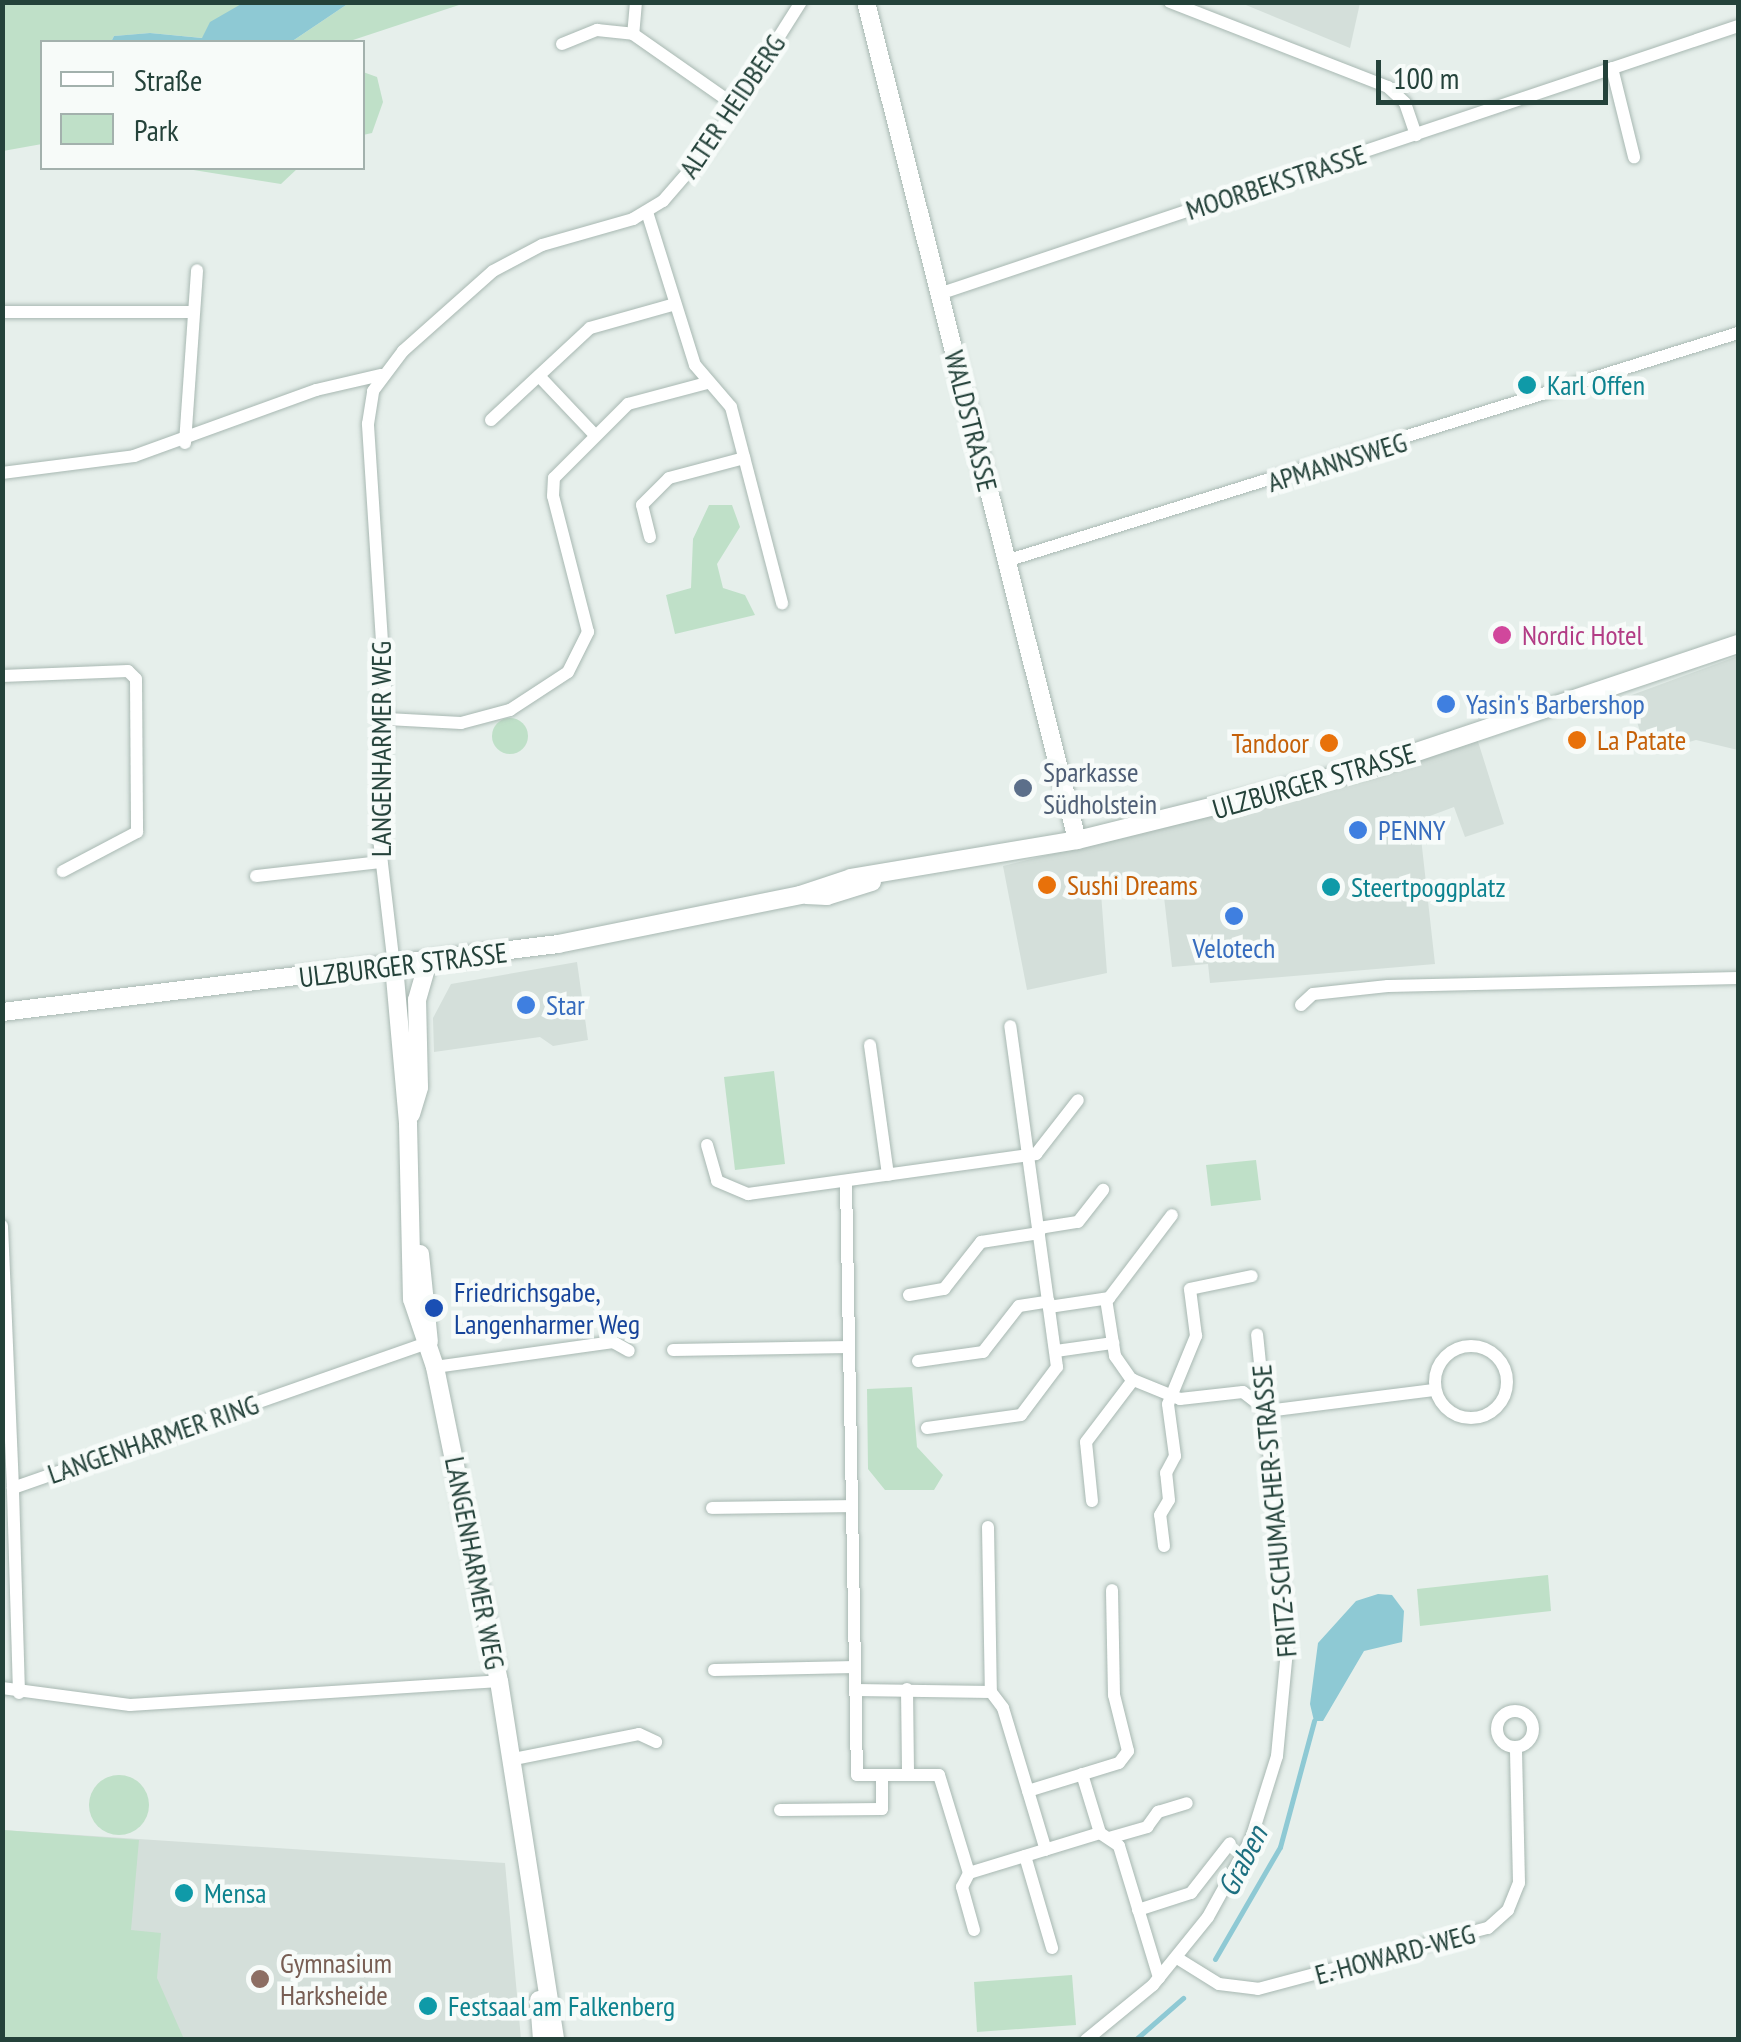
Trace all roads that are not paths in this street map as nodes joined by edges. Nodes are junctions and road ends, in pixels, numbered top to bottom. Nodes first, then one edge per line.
1 (636, 2) edge
2 (802, 2) edge
3 (866, 2) edge
4 (1170, 2) edge
5 (1738, 26) edge
6 (633, 34) junction
7 (562, 44) dead end
8 (1612, 68) junction
9 (736, 106) junction
10 (1416, 135) junction
11 (1634, 157) dead end
12 (648, 212) junction
13 (197, 270) dead end
14 (939, 294) junction
15 (672, 305) junction
16 (2, 312) edge
17 (193, 312) junction
18 (1738, 333) edge
19 (381, 375) junction
20 (539, 376) junction
21 (707, 383) junction
22 (492, 420) dead end
23 (595, 435) junction
24 (186, 443) junction
25 (744, 458) junction
26 (2, 473) edge
27 (650, 537) dead end
28 (1006, 561) junction
29 (782, 603) dead end
30 (1738, 644) edge
31 (2, 676) edge
32 (387, 719) junction
33 (1077, 840) junction
34 (381, 862) junction
35 (63, 870) dead end
36 (256, 876) dead end
37 (428, 962) junction
38 (394, 966) junction
39 (1738, 978) edge
40 (1300, 1006) dead end
41 (2, 1012) edge
42 (1010, 1026) dead end
43 (870, 1045) dead end
44 (1078, 1100) dead end
45 (408, 1124) junction
46 (707, 1145) dead end
47 (1028, 1156) junction
48 (888, 1175) junction
49 (846, 1180) junction
50 (1103, 1190) dead end
51 (1172, 1215) dead end
52 (2, 1226) edge
53 (1039, 1231) junction
54 (1252, 1276) dead end
55 (908, 1295) dead end
56 (1106, 1299) junction
57 (1049, 1304) junction
58 (1257, 1335) dead end
59 (429, 1342) junction
60 (1112, 1343) junction
61 (849, 1347) junction
62 (673, 1350) dead end
63 (629, 1351) dead end
64 (1056, 1351) junction
65 (918, 1361) dead end
66 (435, 1367) junction
67 (1132, 1380) junction
68 (1434, 1390) junction
69 (1171, 1396) junction
70 (1267, 1411) junction
71 (927, 1428) dead end
72 (13, 1488) junction
73 (1092, 1501) dead end
74 (852, 1506) junction
75 (712, 1508) dead end
76 (988, 1527) dead end
77 (1164, 1546) dead end
78 (1112, 1590) dead end
79 (855, 1668) junction
80 (714, 1670) dead end
81 (499, 1681) junction
82 (2, 1688) edge
83 (907, 1689) junction
84 (856, 1690) junction
85 (990, 1692) junction
86 (20, 1693) junction
87 (656, 1742) dead end
88 (1516, 1747) dead end
89 (514, 1759) junction
90 (882, 1774) junction
91 (908, 1774) junction
92 (1082, 1774) junction
93 (1028, 1790) junction
94 (1187, 1803) dead end
95 (780, 1810) dead end
96 (1105, 1836) junction
97 (1230, 1843) dead end
98 (1046, 1850) junction
99 (1025, 1856) junction
100 (969, 1873) junction
101 (1138, 1910) junction
102 (974, 1930) dead end
103 (1052, 1948) dead end
104 (1178, 1958) junction
105 (541, 1960) junction
106 (1158, 1978) junction
107 (542, 2040) edge
108 (555, 2040) edge
109 (1086, 2040) edge

1 - 6 street
2 - 9 street, ALTER HEIDBERG
3 - 14 main road, WALDSTRASSE
4 - 10 street
5 - 8 street, MOORBEKSTRASSE
6 - 7 street
6 - 9 street
8 - 10 street, MOORBEKSTRASSE
8 - 11 street
9 - 12 street, ALTER HEIDBERG
10 - 14 street, MOORBEKSTRASSE
12 - 15 street
12 - 19 street, ALTER HEIDBERG
13 - 17 street
14 - 28 main road, WALDSTRASSE
15 - 20 street
15 - 21 street
16 - 17 street
17 - 24 street
18 - 28 street, APMANNSWEG
19 - 24 street
19 - 32 street, LANGENHARMER WEG
20 - 22 street
20 - 23 street
21 - 23 street
21 - 25 street
23 - 32 street
24 - 26 street
25 - 27 street
25 - 29 street
28 - 33 main road, WALDSTRASSE
30 - 33 main road, ULZBURGER STRASSE
31 - 35 street
32 - 34 street, LANGENHARMER WEG
33 - 37 main road, ULZBURGER STRASSE
34 - 36 street
34 - 38 street, LANGENHARMER WEG
37 - 38 main road, ULZBURGER STRASSE
37 - 45 main road, LANGENHARMER WEG
38 - 41 main road, ULZBURGER STRASSE
38 - 45 main road, LANGENHARMER WEG
39 - 40 street
42 - 47 street
43 - 48 street
44 - 47 street
45 - 59 main road, LANGENHARMER WEG
46 - 49 street
47 - 48 street
47 - 53 street
48 - 49 street
49 - 61 street
50 - 53 street
51 - 56 street
52 - 72 street
53 - 55 street
53 - 57 street
54 - 69 street
56 - 57 street
56 - 60 street
57 - 64 street
57 - 65 street
58 - 70 street, FRITZ-SCHUMACHER-STRASSE
59 - 66 main road, LANGENHARMER WEG
59 - 72 street, LANGENHARMER RING
60 - 64 street
60 - 67 street
61 - 62 street
61 - 74 street
63 - 66 street
64 - 71 street
66 - 81 main road, LANGENHARMER WEG
67 - 69 street
67 - 73 street
68 - 68 street
68 - 70 street
69 - 70 street
69 - 77 street
70 - 104 street, FRITZ-SCHUMACHER-STRASSE
72 - 86 street, LANGENHARMER RING
74 - 75 street
74 - 79 street
76 - 85 street
78 - 92 street
79 - 80 street
79 - 84 street
81 - 86 street
81 - 89 main road, LANGENHARMER WEG
82 - 86 street
83 - 84 street
83 - 85 street
83 - 91 street
84 - 90 street
85 - 93 street
87 - 89 street
88 - 104 street, E.-HOWARD-WEG
89 - 105 main road, LANGENHARMER WEG
90 - 91 street
90 - 95 street
91 - 100 street
92 - 93 street
92 - 96 street
93 - 98 street
94 - 96 street
96 - 98 street
96 - 101 street
97 - 101 street
98 - 99 street
99 - 100 street
99 - 103 street
100 - 102 street
101 - 106 street
104 - 106 street, FRITZ-SCHUMACHER-STRASSE
105 - 107 main road, LANGENHARMER WEG
105 - 108 main road, LANGENHARMER WEG
106 - 109 street, FRITZ-SCHUMACHER-STRASSE

